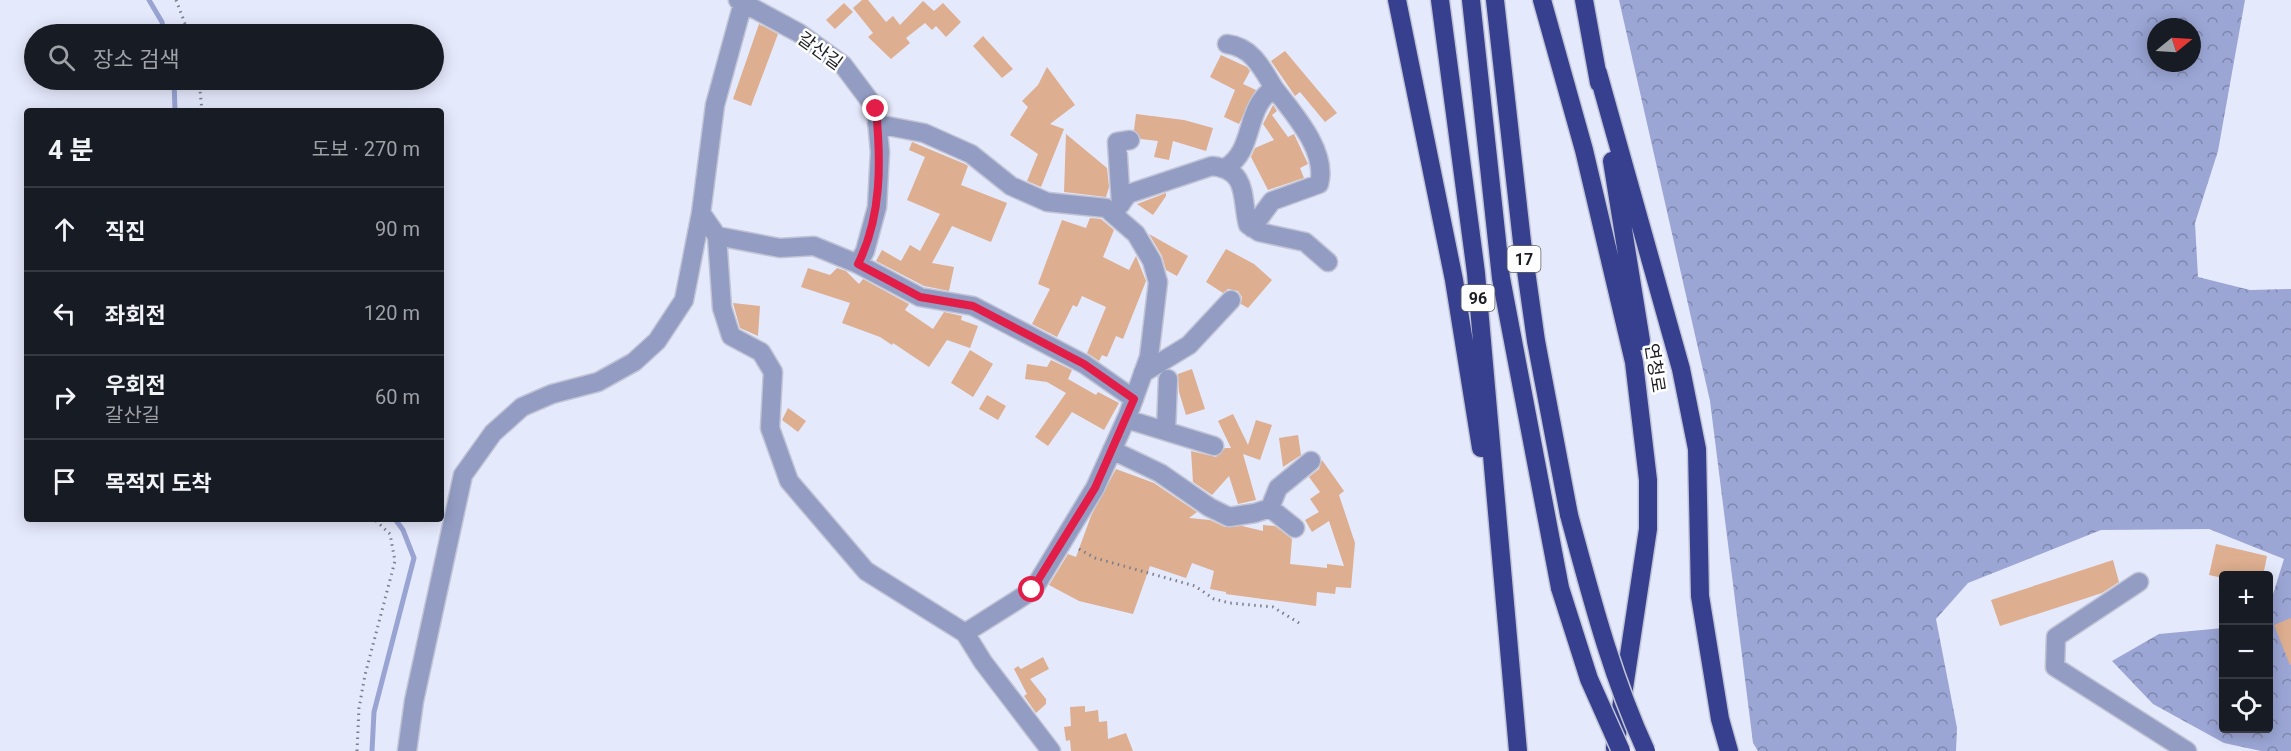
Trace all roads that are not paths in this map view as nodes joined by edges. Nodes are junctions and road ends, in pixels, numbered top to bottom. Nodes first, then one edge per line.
1 (1397, 0) edge
2 (1440, 0) edge
3 (1471, 0) edge
4 (1495, 0) edge
5 (1542, 0) edge
6 (1584, 0) edge
7 (741, 2) edge
8 (1227, 44) dead end
9 (1598, 73) junction
10 (1274, 88) junction
11 (877, 124) junction
12 (1130, 140) dead end
13 (1225, 168) junction
14 (1117, 209) junction
15 (701, 213) junction
16 (1252, 228) junction
17 (717, 236) junction
18 (1328, 262) dead end
19 (858, 264) junction
20 (1231, 300) dead end
21 (1143, 373) junction
22 (1168, 379) dead end
23 (1134, 399) junction
24 (1126, 419) junction
25 (1166, 431) junction
26 (1214, 446) dead end
27 (1112, 450) junction
28 (1311, 461) dead end
29 (1648, 480) junction
30 (1270, 508) junction
31 (1295, 528) dead end
32 (2139, 582) dead end
33 (1505, 598) junction
34 (965, 633) junction
35 (407, 751) edge
36 (1051, 751) edge
37 (1518, 751) edge
38 (1614, 751) edge
39 (1621, 751) edge
40 (1647, 751) edge
41 (1730, 751) edge
42 (2187, 751) edge

1 - 33 highway
2 - 33 highway, 96
3 - 39 highway, 17, bridge
4 - 40 highway, 17, bridge
5 - 29 highway, 연청로
6 - 9 highway
7 - 11 street, 갈산길
7 - 15 street
8 - 10 street
9 - 29 highway
9 - 41 highway
10 - 13 street
10 - 16 street
11 - 14 street
11 - 19 street, 갈산길
12 - 14 street
13 - 14 street
13 - 16 street
14 - 21 street
15 - 17 street
15 - 35 street
16 - 18 street
17 - 19 street
17 - 34 street
19 - 23 street
20 - 21 street
21 - 23 street
22 - 25 street
23 - 24 street
24 - 25 street
24 - 27 street
25 - 26 street
27 - 30 street
27 - 34 street
28 - 30 street
29 - 38 highway, 연청로
30 - 31 street
32 - 42 street
33 - 37 highway, 96
34 - 36 street

